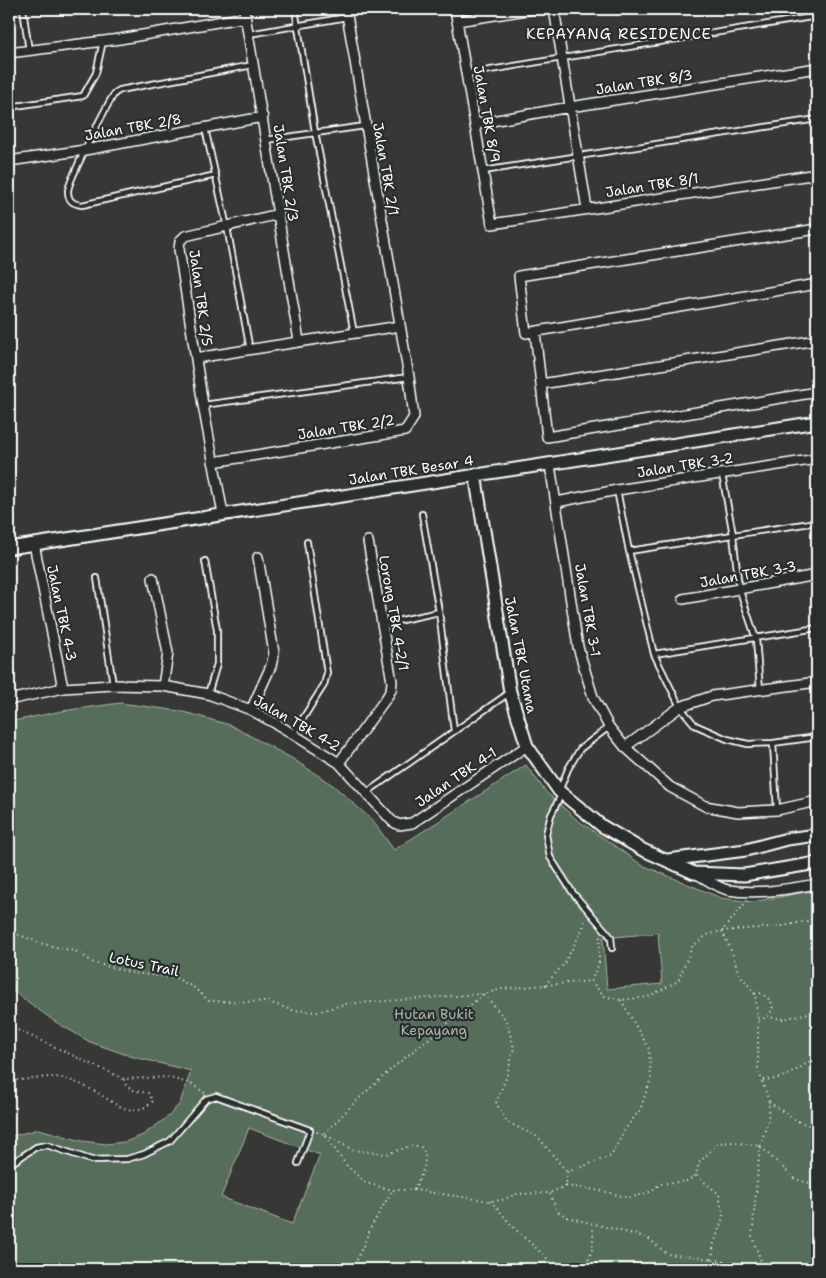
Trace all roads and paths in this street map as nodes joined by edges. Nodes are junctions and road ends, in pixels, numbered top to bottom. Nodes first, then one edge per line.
1 (23, 9) edge
2 (295, 9) edge
3 (455, 9) edge
4 (533, 9) edge
5 (554, 9) edge
6 (504, 11) edge
7 (245, 13) edge
8 (346, 13) edge
9 (817, 16) edge
10 (457, 21) junction
11 (298, 25) junction
12 (249, 34) junction
13 (103, 41) junction
14 (29, 50) junction
15 (9, 53) edge
16 (562, 58) junction
17 (254, 64) junction
18 (817, 68) edge
19 (466, 74) junction
20 (9, 107) edge
21 (570, 107) junction
22 (263, 117) junction
23 (817, 119) edge
24 (475, 124) junction
25 (365, 126) junction
26 (205, 128) junction
27 (315, 132) junction
28 (266, 140) junction
29 (79, 151) junction
30 (578, 156) junction
31 (9, 161) edge
32 (483, 172) junction
33 (817, 174) edge
34 (216, 175) junction
35 (587, 209) junction
36 (279, 214) junction
37 (492, 224) joint
38 (227, 226) junction
39 (817, 229) edge
40 (817, 284) edge
41 (400, 326) junction
42 (536, 332) junction
43 (354, 333) junction
44 (817, 340) edge
45 (299, 341) junction
46 (251, 350) junction
47 (196, 358) junction
48 (409, 377) junction
49 (541, 384) junction
50 (817, 392) edge
51 (203, 405) junction
52 (817, 422) edge
53 (817, 459) edge
54 (213, 462) junction
55 (550, 465) junction
56 (475, 474) junction
57 (722, 474) junction
58 (617, 490) junction
59 (557, 502) junction
60 (223, 514) junction
61 (422, 514) dead end
62 (817, 522) edge
63 (733, 535) junction
64 (368, 541) dead end
65 (307, 542) dead end
66 (34, 544) junction
67 (9, 548) edge
68 (629, 551) junction
69 (258, 557) dead end
70 (205, 561) dead end
71 (817, 575) edge
72 (97, 578) dead end
73 (154, 578) dead end
74 (740, 588) junction
75 (684, 599) dead end
76 (439, 612) junction
77 (383, 624) junction
78 (817, 628) edge
79 (756, 639) junction
80 (654, 654) junction
81 (817, 682) edge
82 (113, 685) junction
83 (163, 686) junction
84 (63, 688) junction
85 (760, 691) junction
86 (510, 692) junction
87 (208, 694) junction
88 (9, 699) edge
89 (680, 707) junction
90 (251, 710) junction
91 (609, 727) junction
92 (454, 731) junction
93 (293, 734) junction
94 (817, 736) edge
95 (773, 743) junction
96 (527, 746) junction
97 (625, 747) junction
98 (339, 763) junction
99 (366, 793) junction
100 (560, 793) junction
101 (817, 801) edge
102 (777, 810) junction
103 (398, 825) joint
104 (817, 835) edge
105 (668, 860) junction
106 (817, 863) edge
107 (694, 873) junction
108 (817, 884) edge
109 (755, 891) junction
110 (586, 908) junction
111 (817, 919) edge
112 (602, 926) junction
113 (9, 931) edge
114 (722, 931) junction
115 (612, 948) dead end
116 (591, 981) junction
117 (545, 985) junction
118 (484, 994) junction
119 (755, 994) junction
120 (621, 1000) junction
121 (817, 1011) edge
122 (767, 1017) junction
123 (758, 1021) junction
124 (9, 1026) edge
125 (817, 1054) edge
126 (9, 1074) edge
127 (124, 1079) junction
128 (762, 1080) junction
129 (211, 1096) junction
130 (769, 1102) junction
131 (817, 1128) edge
132 (310, 1130) junction
133 (324, 1134) junction
134 (760, 1146) junction
135 (298, 1163) dead end
136 (9, 1165) edge
137 (567, 1172) junction
138 (696, 1175) junction
139 (817, 1185) edge
140 (566, 1186) junction
141 (392, 1190) junction
142 (414, 1190) junction
143 (549, 1193) junction
144 (490, 1202) junction
145 (593, 1225) junction
146 (712, 1259) junction
147 (353, 1269) edge
148 (556, 1269) edge
149 (585, 1269) edge
150 (710, 1269) edge
151 (749, 1269) edge
152 (764, 1269) edge

1 - 14 lane
2 - 11 lane
3 - 10 street, Jalan TBK 8/9
4 - 6 street
5 - 16 street
6 - 10 street
7 - 12 street, Jalan TBK 2/3
7 - 13 street
8 - 11 lane
8 - 25 street, Jalan TBK 2/1
9 - 16 lane
10 - 19 street, Jalan TBK 8/9
11 - 12 lane
11 - 27 lane
12 - 17 street, Jalan TBK 2/3
13 - 14 street
13 - 20 lane
14 - 15 street
16 - 19 lane
16 - 21 street
17 - 22 street, Jalan TBK 2/3
17 - 29 lane
18 - 21 street, Jalan TBK 8/3
19 - 24 street, Jalan TBK 8/9
21 - 24 street, Jalan TBK 8/3
21 - 30 street
22 - 26 street, Jalan TBK 2/8
22 - 28 street, Jalan TBK 2/3
23 - 30 lane
24 - 32 street, Jalan TBK 8/9
25 - 27 lane
25 - 41 street, Jalan TBK 2/1
26 - 29 street, Jalan TBK 2/8
26 - 34 lane
27 - 28 lane
27 - 43 lane
28 - 36 street, Jalan TBK 2/3
29 - 31 street, Jalan TBK 2/8
29 - 34 lane
30 - 32 lane
30 - 35 street
32 - 37 street, Jalan TBK 8/9
33 - 35 street, Jalan TBK 8/1
34 - 38 lane
35 - 37 street, Jalan TBK 8/1
36 - 38 street
36 - 45 street, Jalan TBK 2/3
38 - 46 lane
38 - 47 street, Jalan TBK 2/5
39 - 42 street
40 - 42 street
41 - 43 street
41 - 48 street, Jalan TBK 2/2
42 - 49 street
43 - 45 street
44 - 49 street
45 - 46 street
46 - 47 street
47 - 51 street, Jalan TBK 2/5
48 - 51 lane
48 - 54 street, Jalan TBK 2/2
49 - 50 street
51 - 54 street, Jalan TBK 2/5
52 - 55 street, Jalan TBK Besar 4
53 - 57 street, Jalan TBK 3-2
54 - 60 street, Jalan TBK 2/5
55 - 56 street, Jalan TBK Besar 4
55 - 59 street, Jalan TBK 3-1
56 - 60 street, Jalan TBK Besar 4
56 - 86 street, Jalan TBK Utama
57 - 58 street, Jalan TBK 3-2
57 - 63 lane
58 - 59 street, Jalan TBK 3-2
58 - 68 lane
59 - 91 street, Jalan TBK 3-1
60 - 66 street, Jalan TBK Besar 4
61 - 76 lane
62 - 63 lane
63 - 68 lane
63 - 74 lane
64 - 77 street, Lorong TBK 4-2/1
65 - 93 lane
66 - 67 street, Jalan TBK Besar 4
66 - 84 street, Jalan TBK 4-3
68 - 80 lane
69 - 90 street
70 - 87 lane
71 - 74 street, Jalan TBK 3-3
72 - 82 lane
73 - 83 street
74 - 75 street, Jalan TBK 3-3
74 - 79 lane
76 - 77 lane
76 - 92 lane
77 - 98 street, Lorong TBK 4-2/1
78 - 79 lane
79 - 80 lane
79 - 85 lane
80 - 89 lane
81 - 85 street
82 - 83 street, Jalan TBK 4-2
82 - 84 street, Jalan TBK 4-2
83 - 87 street, Jalan TBK 4-2
84 - 88 street, Jalan TBK 4-2
85 - 89 street
86 - 92 lane
86 - 96 street, Jalan TBK Utama
87 - 90 street, Jalan TBK 4-2
89 - 95 lane
89 - 97 street
90 - 93 street, Jalan TBK 4-2
91 - 97 street, Jalan TBK 3-1
91 - 100 lane
92 - 99 lane
93 - 98 street, Jalan TBK 4-2
94 - 95 lane
95 - 102 lane
96 - 100 street, Jalan TBK Utama
96 - 103 street, Jalan TBK 4-1
97 - 102 street, Jalan TBK 3-1
98 - 99 street, Jalan TBK 4-2
99 - 103 street, Jalan TBK 4-2
100 - 105 street, Jalan TBK Utama
100 - 110 lane
101 - 102 street, Jalan TBK 3-1
104 - 105 street
105 - 107 street, Jalan TBK Utama
106 - 107 street
107 - 109 street
108 - 109 street
109 - 114 path
110 - 112 lane
110 - 117 path
111 - 114 path
112 - 115 lane
112 - 116 path
113 - 118 path, Lotus Trail
114 - 119 path
114 - 120 path
116 - 117 path, Lotus Trail
116 - 120 path
117 - 118 path, Lotus Trail
118 - 133 path
118 - 137 path
119 - 122 path
119 - 123 path
120 - 137 path
121 - 122 path
122 - 123 path
123 - 128 path
124 - 127 path
125 - 128 path
126 - 127 path
127 - 129 path
128 - 130 path
129 - 132 lane
129 - 136 lane
130 - 131 path
130 - 134 path
132 - 133 path
132 - 135 lane
133 - 141 path
133 - 142 path
134 - 138 path
134 - 139 path
134 - 152 path
137 - 140 path
138 - 140 path
138 - 146 path
140 - 143 path
141 - 142 path
141 - 147 path
142 - 144 path
143 - 144 path
143 - 145 path
144 - 148 path
145 - 146 path
145 - 149 path
146 - 150 path
146 - 151 path

